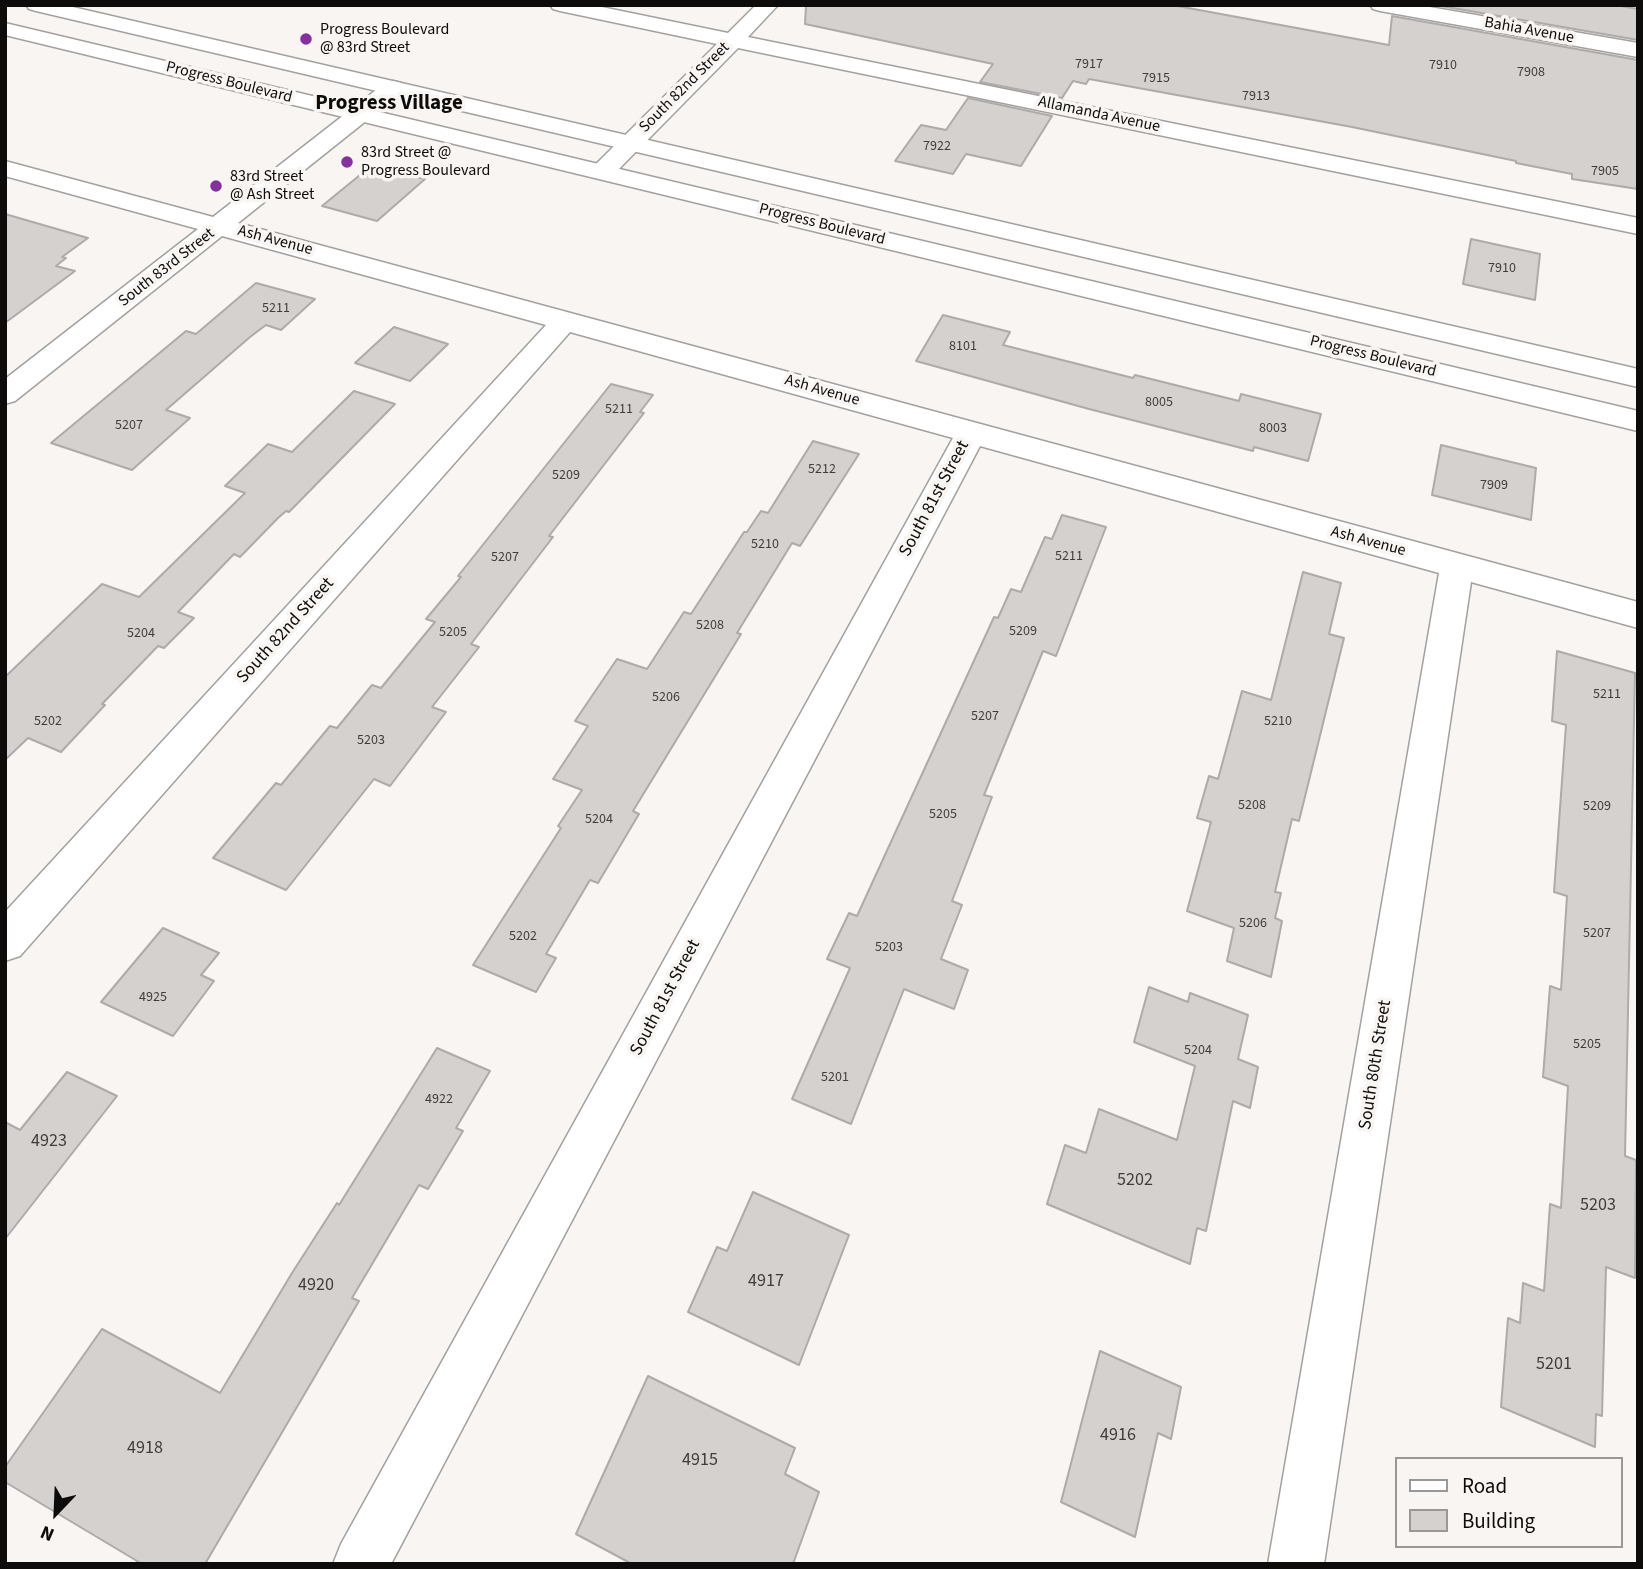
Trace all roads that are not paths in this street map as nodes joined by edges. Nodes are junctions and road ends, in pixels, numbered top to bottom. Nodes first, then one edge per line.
1 (36, 5) edge
2 (560, 5) edge
3 (768, 5) edge
4 (1380, 5) edge
5 (5, 29) edge
6 (733, 40) junction
7 (1638, 50) edge
8 (393, 88) junction
9 (360, 114) junction
10 (629, 143) junction
11 (5, 168) edge
12 (602, 172) junction
13 (1638, 226) edge
14 (220, 227) junction
15 (566, 320) junction
16 (1391, 320) junction
17 (1382, 359) junction
18 (1638, 378) edge
19 (5, 394) edge
20 (1638, 421) edge
21 (971, 433) junction
22 (1457, 566) junction
23 (1638, 615) edge
24 (5, 942) edge
25 (361, 1564) edge
26 (1296, 1564) edge

1 - 8 street, Progress Boulevard
2 - 6 street, Allamanda Avenue
3 - 6 street, South 82nd Street
4 - 7 street, Bahia Avenue
5 - 9 street, Progress Boulevard
6 - 10 street, South 82nd Street
6 - 13 street, Allamanda Avenue
8 - 9 street, South 83rd Street
8 - 10 street, Progress Boulevard
9 - 12 street, Progress Boulevard
9 - 14 street, South 83rd Street
10 - 12 street, South 82nd Street
10 - 16 street, Progress Boulevard
11 - 14 street, Ash Avenue
12 - 17 street, Progress Boulevard
14 - 15 street, Ash Avenue
14 - 19 street, South 83rd Street
15 - 21 street, Ash Avenue
15 - 24 street, South 82nd Street
16 - 17 street
16 - 18 street, Progress Boulevard
17 - 20 street, Progress Boulevard
21 - 22 street, Ash Avenue
21 - 25 street, South 81st Street
22 - 23 street, Ash Avenue
22 - 26 street, South 80th Street

